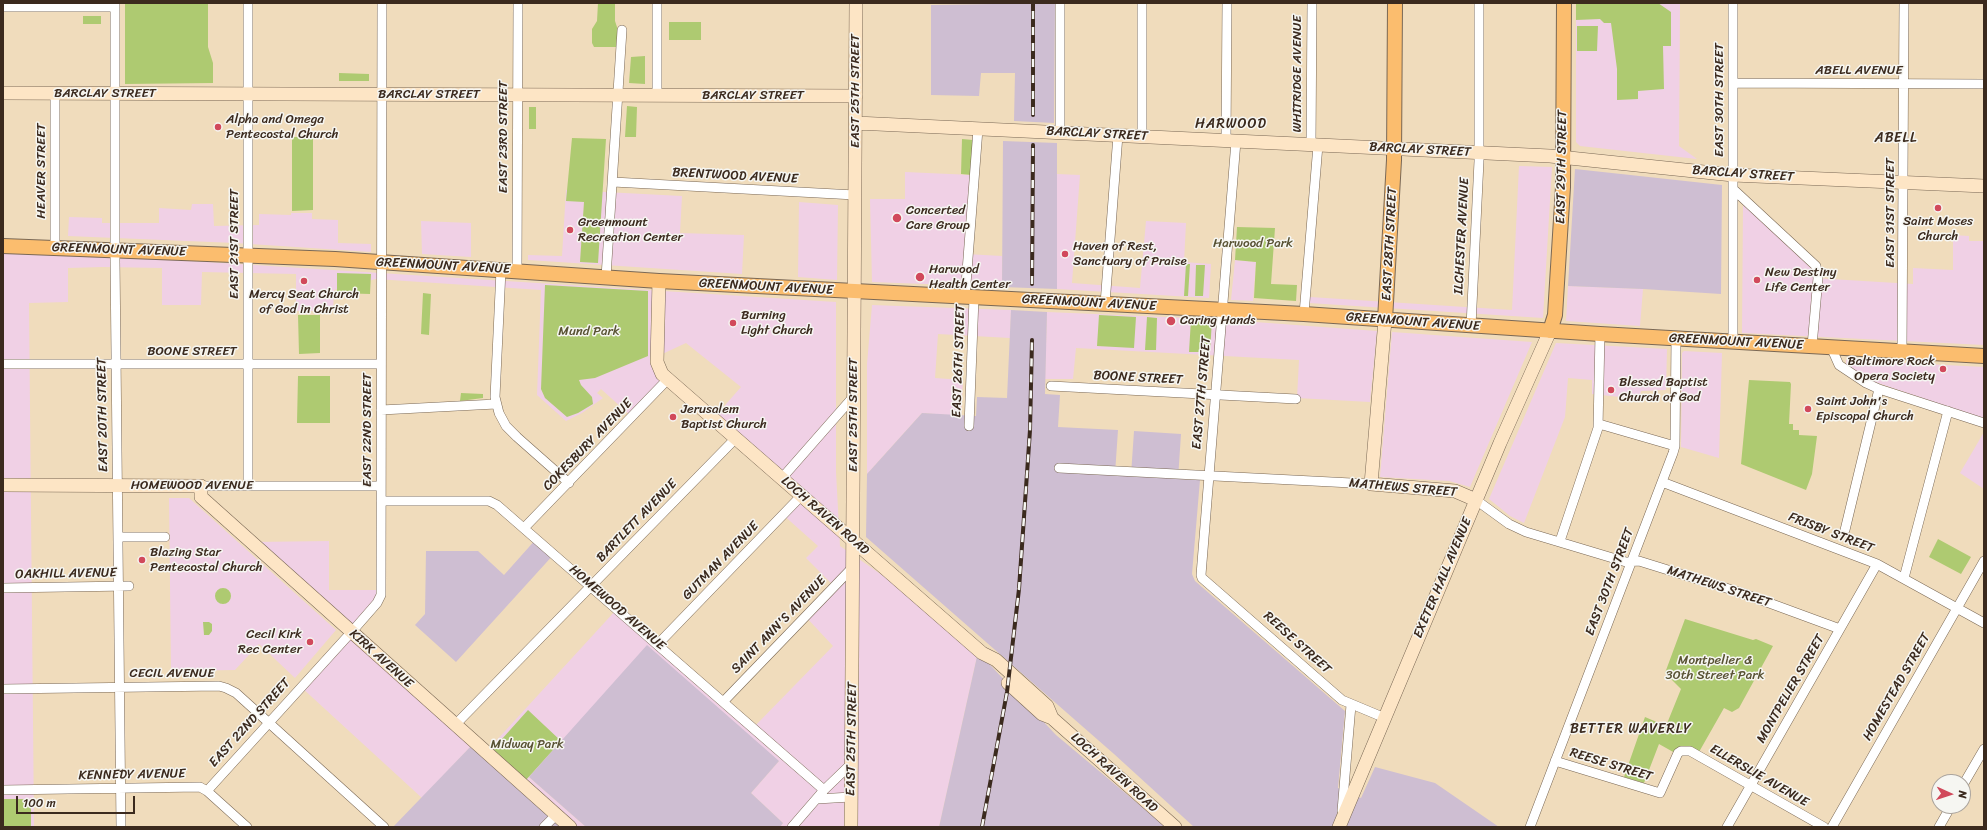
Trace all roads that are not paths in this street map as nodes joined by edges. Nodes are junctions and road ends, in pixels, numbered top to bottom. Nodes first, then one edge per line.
1 (248, 3) edge
2 (382, 3) edge
3 (518, 3) edge
4 (657, 3) edge
5 (856, 3) edge
6 (1060, 3) edge
7 (1142, 3) edge
8 (1227, 3) edge
9 (1312, 3) edge
10 (1395, 3) edge
11 (1479, 3) edge
12 (1564, 3) edge
13 (1734, 3) edge
14 (1904, 3) edge
15 (115, 5) edge
16 (3, 7) edge
17 (622, 30) dead end
18 (1733, 83) junction
19 (1904, 84) junction
20 (1984, 84) edge
21 (3, 93) edge
22 (55, 93) junction
23 (115, 94) junction
24 (248, 94) junction
25 (381, 94) junction
26 (517, 95) junction
27 (618, 95) junction
28 (658, 95) junction
29 (856, 96) junction
30 (856, 123) junction
31 (978, 129) junction
32 (1060, 132) junction
33 (1118, 135) junction
34 (1142, 136) junction
35 (1231, 141) junction
36 (1314, 145) junction
37 (1394, 149) junction
38 (1479, 153) junction
39 (1564, 157) junction
40 (1733, 175) junction
41 (613, 182) junction
42 (1904, 183) junction
43 (1984, 186) edge
44 (1733, 189) junction
45 (855, 195) junction
46 (3, 246) edge
47 (55, 248) junction
48 (114, 250) junction
49 (248, 256) junction
50 (381, 263) junction
51 (501, 270) junction
52 (517, 271) junction
53 (606, 277) junction
54 (659, 281) junction
55 (855, 291) junction
56 (970, 297) junction
57 (1105, 304) junction
58 (1222, 310) junction
59 (1304, 314) junction
60 (1385, 320) junction
61 (1471, 326) junction
62 (1550, 331) junction
63 (1600, 334) junction
64 (1676, 338) junction
65 (1733, 341) junction
66 (1812, 346) junction
67 (1831, 347) junction
68 (1902, 351) junction
69 (1984, 356) edge
70 (3, 364) edge
71 (381, 364) junction
72 (116, 365) junction
73 (248, 365) junction
74 (668, 380) junction
75 (1051, 386) dead end
76 (1879, 388) junction
77 (1216, 395) junction
78 (854, 396) junction
79 (1296, 399) dead end
80 (496, 404) junction
81 (381, 410) junction
82 (1948, 411) junction
83 (1984, 423) edge
84 (1599, 424) junction
85 (970, 426) dead end
86 (736, 438) junction
87 (1675, 446) junction
88 (1059, 468) dead end
89 (1209, 475) junction
90 (782, 478) junction
91 (1662, 482) junction
92 (569, 483) junction
93 (1371, 484) junction
94 (3, 485) edge
95 (117, 486) junction
96 (200, 486) junction
97 (248, 486) junction
98 (381, 486) junction
99 (802, 495) junction
100 (1476, 500) junction
101 (381, 501) junction
102 (526, 527) junction
103 (1845, 530) dead end
104 (118, 537) junction
105 (165, 537) dead end
106 (854, 540) junction
107 (1560, 541) junction
108 (1984, 561) edge
109 (1631, 562) junction
110 (1877, 564) junction
111 (853, 567) junction
112 (1201, 575) joint
113 (1904, 578) junction
114 (118, 586) junction
115 (129, 586) dead end
116 (592, 586) junction
117 (3, 588) edge
118 (1957, 608) junction
119 (1984, 623) edge
120 (1840, 629) junction
121 (351, 633) junction
122 (658, 644) junction
123 (119, 688) junction
124 (3, 689) edge
125 (724, 701) junction
126 (1350, 705) junction
127 (1385, 718) junction
128 (268, 722) junction
129 (455, 725) junction
130 (1984, 749) edge
131 (1555, 761) junction
132 (852, 763) junction
133 (1969, 774) edge
134 (1751, 786) junction
135 (120, 787) junction
136 (3, 790) edge
137 (824, 790) junction
138 (207, 791) junction
139 (1660, 793) joint
140 (851, 797) junction
141 (817, 798) junction
142 (1946, 814) edge
143 (556, 815) junction
144 (1340, 823) edge
145 (121, 827) edge
146 (247, 827) edge
147 (384, 827) edge
148 (544, 827) edge
149 (570, 827) edge
150 (792, 827) edge
151 (851, 827) edge
152 (1175, 827) edge
153 (1530, 827) edge
154 (1728, 827) edge
155 (1824, 827) edge
156 (1832, 827) edge
157 (1939, 827) edge

1 - 24 street, EAST 21ST STREET
2 - 25 street, EAST 22ND STREET
3 - 26 street, EAST 23RD STREET
4 - 28 street
5 - 29 street, EAST 25TH STREET
6 - 32 street
7 - 34 street
8 - 35 street, EAST 27TH STREET
9 - 36 street, WHITRIDGE AVENUE
10 - 37 main road, EAST 28TH STREET
11 - 38 street, ILCHESTER AVENUE
12 - 39 main road, EAST 29TH STREET
13 - 18 street, EAST 30TH STREET
14 - 19 street, EAST 31ST STREET
15 - 16 street
15 - 23 street, EAST 20TH STREET
17 - 27 street
18 - 19 street, ABELL AVENUE
18 - 40 street, EAST 30TH STREET
19 - 20 street, ABELL AVENUE
19 - 42 street, EAST 31ST STREET
21 - 22 street, BARCLAY STREET
22 - 23 street, BARCLAY STREET
22 - 47 street, HEAVER STREET
23 - 24 street, BARCLAY STREET
23 - 48 street, EAST 20TH STREET
24 - 25 street, BARCLAY STREET
24 - 49 street, EAST 21ST STREET
25 - 26 street, BARCLAY STREET
25 - 50 street, EAST 22ND STREET
26 - 27 street, BARCLAY STREET
26 - 52 street, EAST 23RD STREET
27 - 28 street, BARCLAY STREET
27 - 41 street
28 - 29 street, BARCLAY STREET
29 - 30 street, EAST 25TH STREET
30 - 31 street, BARCLAY STREET
30 - 45 street, EAST 25TH STREET
31 - 32 street, BARCLAY STREET
31 - 56 street, EAST 26TH STREET
32 - 33 street, BARCLAY STREET
33 - 34 street, BARCLAY STREET
33 - 57 street
34 - 35 street, BARCLAY STREET
35 - 36 street, BARCLAY STREET
35 - 58 street, EAST 27TH STREET
36 - 37 street, BARCLAY STREET
36 - 59 street, WHITRIDGE AVENUE
37 - 38 street, BARCLAY STREET
37 - 60 main road, EAST 28TH STREET
38 - 39 street, BARCLAY STREET
38 - 61 street, ILCHESTER AVENUE
39 - 40 street, BARCLAY STREET
39 - 62 main road, EAST 29TH STREET
40 - 42 street, BARCLAY STREET
40 - 44 street, EAST 30TH STREET
41 - 45 street, BRENTWOOD AVENUE
41 - 53 street
42 - 43 street, BARCLAY STREET
42 - 68 street, EAST 31ST STREET
44 - 65 street, EAST 30TH STREET
44 - 66 street
45 - 55 street, EAST 25TH STREET
46 - 47 main road, GREENMOUNT AVENUE
47 - 48 main road, GREENMOUNT AVENUE
48 - 49 main road, GREENMOUNT AVENUE
48 - 72 street, EAST 20TH STREET
49 - 50 main road, GREENMOUNT AVENUE
49 - 73 street, EAST 21ST STREET
50 - 51 main road, GREENMOUNT AVENUE
50 - 71 street, EAST 22ND STREET
51 - 52 main road, GREENMOUNT AVENUE
51 - 80 street
52 - 53 main road, GREENMOUNT AVENUE
53 - 54 main road, GREENMOUNT AVENUE
54 - 55 main road, GREENMOUNT AVENUE
54 - 74 street, LOCH RAVEN ROAD
55 - 56 main road, GREENMOUNT AVENUE
55 - 78 street, EAST 25TH STREET
56 - 57 main road, GREENMOUNT AVENUE
56 - 85 street, EAST 26TH STREET
57 - 58 main road, GREENMOUNT AVENUE
58 - 59 main road, GREENMOUNT AVENUE
58 - 77 street, EAST 27TH STREET
59 - 60 main road, GREENMOUNT AVENUE
60 - 61 main road, GREENMOUNT AVENUE
60 - 93 street, EAST 28TH STREET
61 - 62 main road, GREENMOUNT AVENUE
62 - 63 main road, GREENMOUNT AVENUE
62 - 100 street, EXETER HALL AVENUE
63 - 64 main road, GREENMOUNT AVENUE
63 - 84 street
64 - 65 main road, GREENMOUNT AVENUE
64 - 87 street, EAST 30TH STREET
65 - 66 main road, GREENMOUNT AVENUE
66 - 67 main road, GREENMOUNT AVENUE
67 - 68 main road, GREENMOUNT AVENUE
67 - 76 street
68 - 69 main road, GREENMOUNT AVENUE
70 - 72 street, BOONE STREET
71 - 73 street, BOONE STREET
71 - 81 street, EAST 22ND STREET
72 - 73 street, BOONE STREET
72 - 95 street, EAST 20TH STREET
73 - 97 street, EAST 21ST STREET
74 - 86 street, LOCH RAVEN ROAD
74 - 92 street, COKESBURY AVENUE
75 - 77 street, BOONE STREET
76 - 82 street
76 - 103 street
77 - 79 street, BOONE STREET
77 - 89 street, EAST 27TH STREET
78 - 90 street
78 - 106 street, EAST 25TH STREET
80 - 81 street
80 - 92 street
81 - 98 street, EAST 22ND STREET
82 - 83 street
82 - 113 street
84 - 87 street
84 - 107 street
86 - 90 street, LOCH RAVEN ROAD
86 - 116 street, BARTLETT AVENUE
87 - 91 street, EAST 30TH STREET
88 - 89 street, MATHEWS STREET
89 - 93 street, MATHEWS STREET
89 - 112 street, EAST 27TH STREET
90 - 99 street, LOCH RAVEN ROAD
91 - 109 street, EAST 30TH STREET
91 - 110 street, FRISBY STREET
92 - 102 street, COKESBURY AVENUE
93 - 100 street, MATHEWS STREET
94 - 95 street, HOMEWOOD AVENUE
95 - 96 street, HOMEWOOD AVENUE
95 - 104 street, EAST 20TH STREET
96 - 97 street, HOMEWOOD AVENUE
96 - 121 street, KIRK AVENUE
97 - 98 street, HOMEWOOD AVENUE
98 - 101 street, EAST 22ND STREET
99 - 106 street, LOCH RAVEN ROAD
99 - 122 street, GUTMAN AVENUE
100 - 107 street, MATHEWS STREET
100 - 127 street, EXETER HALL AVENUE
101 - 102 street, HOMEWOOD AVENUE
101 - 121 street, EAST 22ND STREET
102 - 116 street, HOMEWOOD AVENUE
104 - 105 street
104 - 114 street, EAST 20TH STREET
106 - 111 street, EAST 25TH STREET
106 - 152 street, LOCH RAVEN ROAD
107 - 109 street, MATHEWS STREET
108 - 118 street, HOMESTEAD STREET
109 - 120 street, MATHEWS STREET
109 - 131 street, EAST 30TH STREET
110 - 113 street, FRISBY STREET
110 - 120 street, MONTPELIER STREET
111 - 125 street, SAINT ANN'S AVENUE
111 - 132 street, EAST 25TH STREET
112 - 126 street, REESE STREET
113 - 118 street, FRISBY STREET
114 - 115 street, OAKHILL AVENUE
114 - 117 street, OAKHILL AVENUE
114 - 123 street, EAST 20TH STREET
116 - 122 street, HOMEWOOD AVENUE
116 - 129 street, BARTLETT AVENUE
118 - 119 street, FRISBY STREET
118 - 156 street, HOMESTEAD STREET
120 - 134 street, MONTPELIER STREET
121 - 128 street, EAST 22ND STREET
121 - 129 street, KIRK AVENUE
122 - 125 street, HOMEWOOD AVENUE
123 - 124 street, CECIL AVENUE
123 - 128 street, CECIL AVENUE
123 - 135 street, EAST 20TH STREET
125 - 137 street, HOMEWOOD AVENUE
126 - 127 street, REESE STREET
126 - 144 street
127 - 144 street, EXETER HALL AVENUE
128 - 138 street, EAST 22ND STREET
128 - 147 street, CECIL AVENUE
129 - 143 street, KIRK AVENUE
130 - 133 street
131 - 139 street, REESE STREET
131 - 153 street, EAST 30TH STREET
132 - 137 street
132 - 140 street, EAST 25TH STREET
134 - 139 street, ELLERSLIE AVENUE
134 - 154 street, MONTPELIER STREET
134 - 155 street, ELLERSLIE AVENUE
135 - 136 street, KENNEDY AVENUE
135 - 138 street, KENNEDY AVENUE
135 - 145 street, EAST 20TH STREET
137 - 141 street
138 - 146 street
140 - 141 street
140 - 151 street, EAST 25TH STREET
141 - 150 street
142 - 157 street
143 - 148 street
143 - 149 street, KIRK AVENUE

